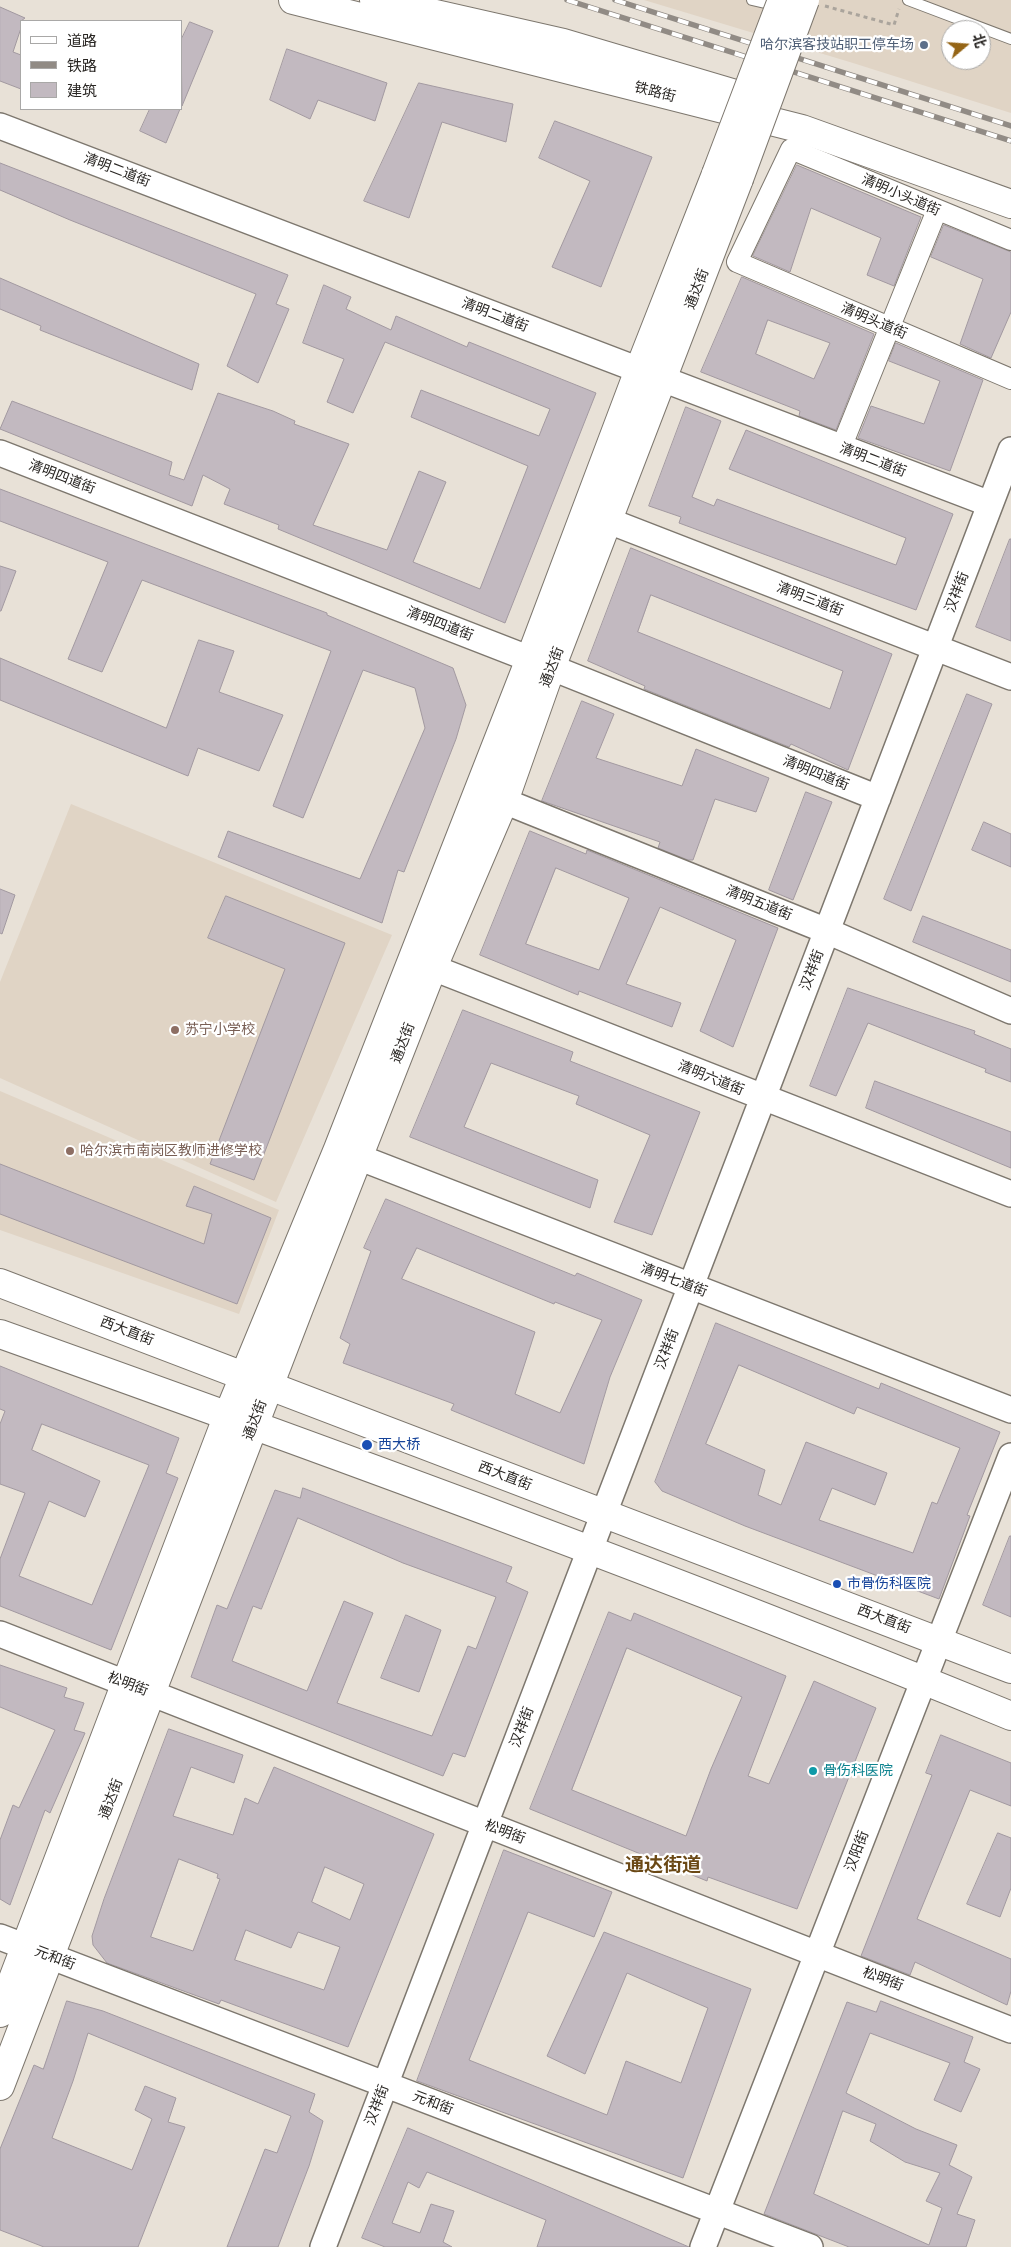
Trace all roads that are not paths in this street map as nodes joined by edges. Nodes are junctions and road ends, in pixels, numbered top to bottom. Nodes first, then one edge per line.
1 (293, 0) edge
2 (374, 0) edge
3 (752, 0) edge
4 (908, 0) edge
5 (793, 2) edge
6 (1011, 39) edge
7 (0, 126) edge
8 (1011, 185) edge
9 (1011, 204) edge
10 (937, 210) junction
11 (1011, 240) edge
12 (737, 262) joint
13 (890, 327) junction
14 (651, 374) junction
15 (1011, 379) edge
16 (842, 448) junction
17 (1011, 450) edge
18 (0, 453) edge
19 (990, 504) junction
20 (609, 521) junction
21 (936, 647) junction
22 (541, 663) junction
23 (1011, 677) edge
24 (878, 798) junction
25 (504, 801) junction
26 (827, 930) junction
27 (422, 963) junction
28 (1011, 1011) edge
29 (763, 1098) junction
30 (348, 1153) junction
31 (1011, 1194) edge
32 (0, 1283) edge
33 (691, 1286) junction
34 (0, 1334) edge
35 (244, 1374) junction
36 (270, 1384) junction
37 (1011, 1410) edge
38 (228, 1415) junction
39 (254, 1424) junction
40 (1011, 1456) edge
41 (604, 1514) junction
42 (589, 1551) junction
43 (0, 1634) edge
44 (938, 1640) junction
45 (1011, 1668) edge
46 (923, 1680) junction
47 (126, 1683) junction
48 (151, 1693) junction
49 (1011, 1716) edge
50 (485, 1824) junction
51 (0, 1937) edge
52 (38, 1951) junction
53 (818, 1954) junction
54 (0, 2013) edge
55 (1011, 2030) edge
56 (385, 2084) junction
57 (0, 2086) edge
58 (717, 2211) junction
59 (323, 2247) edge
60 (703, 2247) edge
61 (810, 2247) edge

1 - 9 main road, 铁路街
2 - 8 main road, 铁路街
3 - 5 lane
4 - 6 lane
5 - 14 main road, 通达街, bridge
7 - 14 street, 清明二道街
10 - 11 street, 清明小头道街
10 - 12 street, 清明小头道街
10 - 13 street
12 - 13 street, 清明头道街
13 - 15 street, 清明头道街
13 - 16 street
14 - 16 street, 清明二道街
14 - 20 main road, 通达街
14 - 22 main road, 通达街
16 - 19 street, 清明二道街
17 - 19 street, 汉祥街
18 - 22 street, 清明四道街
19 - 21 street, 汉祥街
20 - 21 street, 清明三道街
20 - 22 main road, 通达街
21 - 23 street, 清明三道街
21 - 24 street, 汉祥街
22 - 24 street, 清明四道街
22 - 25 main road, 通达街
22 - 27 main road, 通达街
24 - 26 street, 汉祥街
25 - 26 street, 清明五道街
25 - 27 main road, 通达街
26 - 28 street, 清明五道街
26 - 29 street, 汉祥街
27 - 29 street, 清明六道街
27 - 30 main road, 通达街
29 - 31 street, 清明六道街
29 - 33 street, 汉祥街
30 - 33 street, 清明七道街
30 - 35 main road, 通达街
30 - 36 main road, 通达街
32 - 35 main road, 西大直街
33 - 37 street, 清明七道街
33 - 41 street, 汉祥街
34 - 38 main road
35 - 36 main road, 西大直街
35 - 38 main road, 通达街
36 - 39 main road, 通达街
36 - 41 main road, 西大直街
38 - 39 main road
38 - 47 main road, 通达街
39 - 42 main road
39 - 48 main road, 通达街
40 - 44 street, 汉阳街
41 - 42 street, 汉祥街
41 - 44 main road, 西大直街
42 - 46 main road
42 - 50 street, 汉祥街
43 - 47 street, 松明街
44 - 45 main road, 西大直街
44 - 46 street, 汉阳街
46 - 49 main road
46 - 53 street, 汉阳街
47 - 48 street, 松明街
47 - 52 main road, 通达街
48 - 50 street, 松明街
48 - 52 main road, 通达街
50 - 53 street, 松明街
50 - 56 street, 汉祥街
51 - 52 street, 元和街
52 - 54 main road, 通达街
52 - 56 street, 元和街
52 - 57 main road, 通达街
53 - 55 street, 松明街
53 - 58 street, 汉阳街
56 - 58 street, 元和街
56 - 59 street, 汉祥街
58 - 60 street, 汉阳街
58 - 61 street, 元和街

